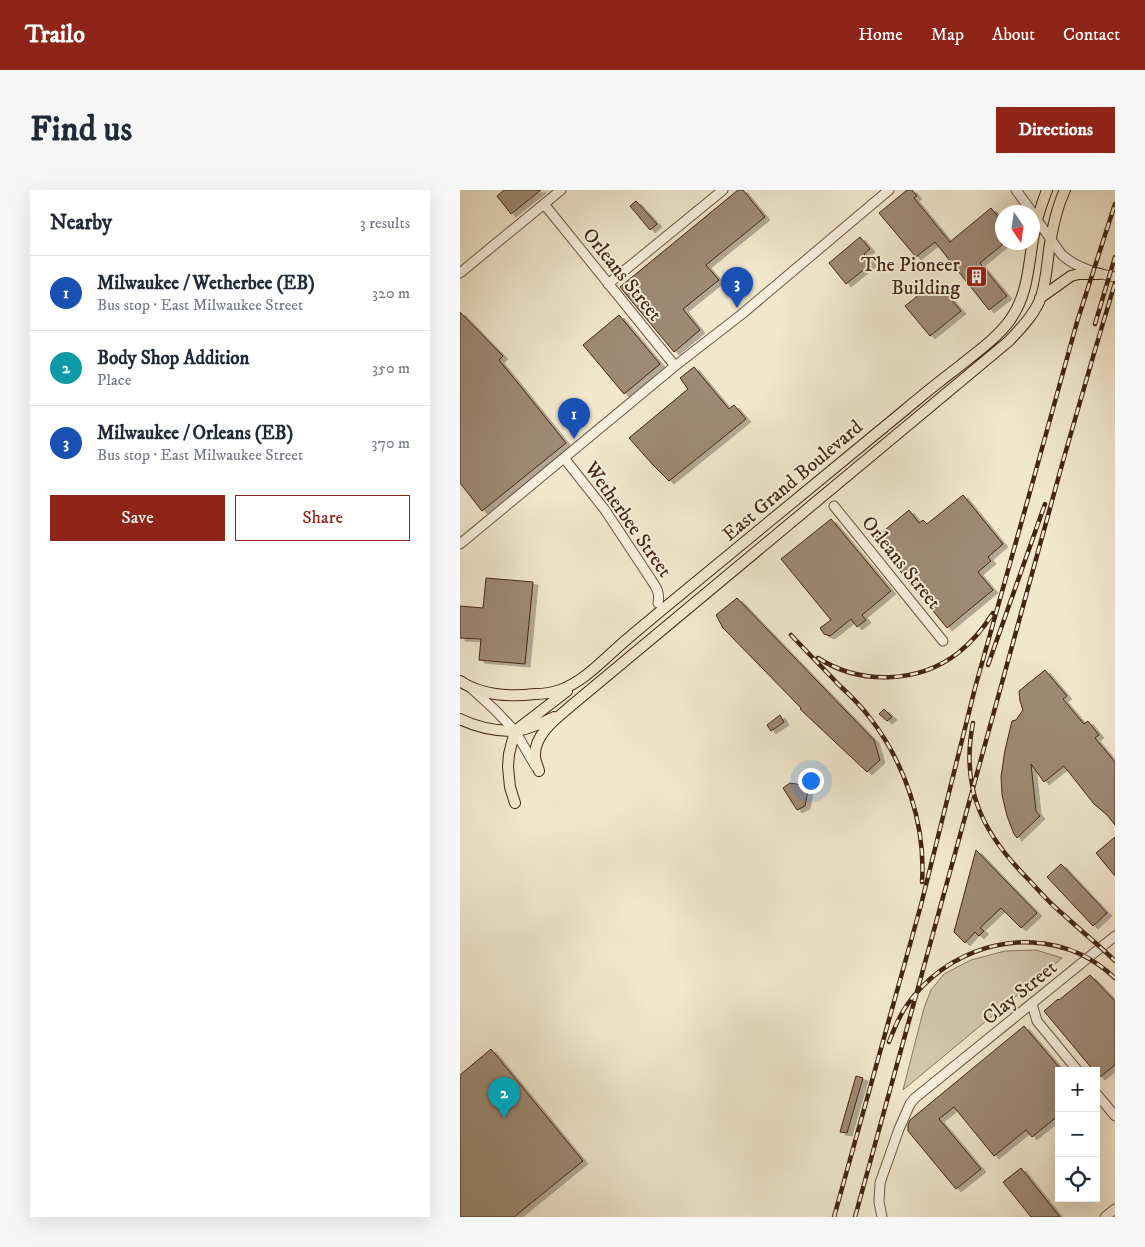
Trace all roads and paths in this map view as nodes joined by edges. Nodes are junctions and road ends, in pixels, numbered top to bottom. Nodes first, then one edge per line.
1 (561, 190) edge
2 (723, 190) edge
3 (889, 190) edge
4 (1016, 190) edge
5 (1047, 190) edge
6 (1065, 190) edge
7 (544, 204) junction
8 (1027, 205) edge
9 (1039, 205) edge
10 (1040, 223) edge
11 (1051, 238) junction
12 (1031, 250) edge
13 (460, 273) edge
14 (1100, 274) junction
15 (1115, 277) edge
16 (608, 284) junction
17 (1040, 298) junction
18 (999, 332) junction
19 (1009, 341) junction
20 (675, 366) junction
21 (925, 393) junction
22 (934, 404) junction
23 (564, 458) junction
24 (834, 506) dead end
25 (460, 544) edge
26 (658, 603) dead end
27 (944, 641) dead end
28 (460, 681) edge
29 (580, 681) junction
30 (469, 687) junction
31 (572, 705) junction
32 (460, 719) edge
33 (515, 732) junction
34 (539, 771) joint
35 (515, 803) dead end
36 (1115, 936) edge
37 (1032, 1004) junction
38 (1075, 1067) edge
39 (1100, 1098) edge
40 (1115, 1116) edge
41 (1115, 1209) edge
42 (882, 1217) edge
43 (1105, 1217) edge

1 - 7 street
2 - 16 street
3 - 20 street
4 - 8 street
5 - 9 main road, East Grand Boulevard
6 - 11 main road, East Grand Boulevard
7 - 13 street
7 - 16 street, Orleans Street
10 - 11 street
11 - 14 street
11 - 17 main road, East Grand Boulevard
12 - 18 main road, East Grand Boulevard
14 - 15 street
14 - 17 main road
16 - 20 street, Orleans Street
17 - 19 main road, East Grand Boulevard
18 - 19 main road
18 - 21 main road, East Grand Boulevard
19 - 22 main road, East Grand Boulevard
20 - 23 street
21 - 22 main road
21 - 29 main road, East Grand Boulevard
22 - 31 main road, East Grand Boulevard
23 - 25 street
23 - 26 street, Wetherbee Street
24 - 27 street, Orleans Street
28 - 30 main road, East Grand Boulevard
29 - 30 main road, East Grand Boulevard
29 - 33 main road
30 - 33 street
31 - 33 main road
31 - 34 main road
32 - 33 main road
33 - 34 street
33 - 35 main road
36 - 37 street, Clay Street
37 - 38 street
37 - 42 street, Clay Street
39 - 40 street
41 - 43 street

